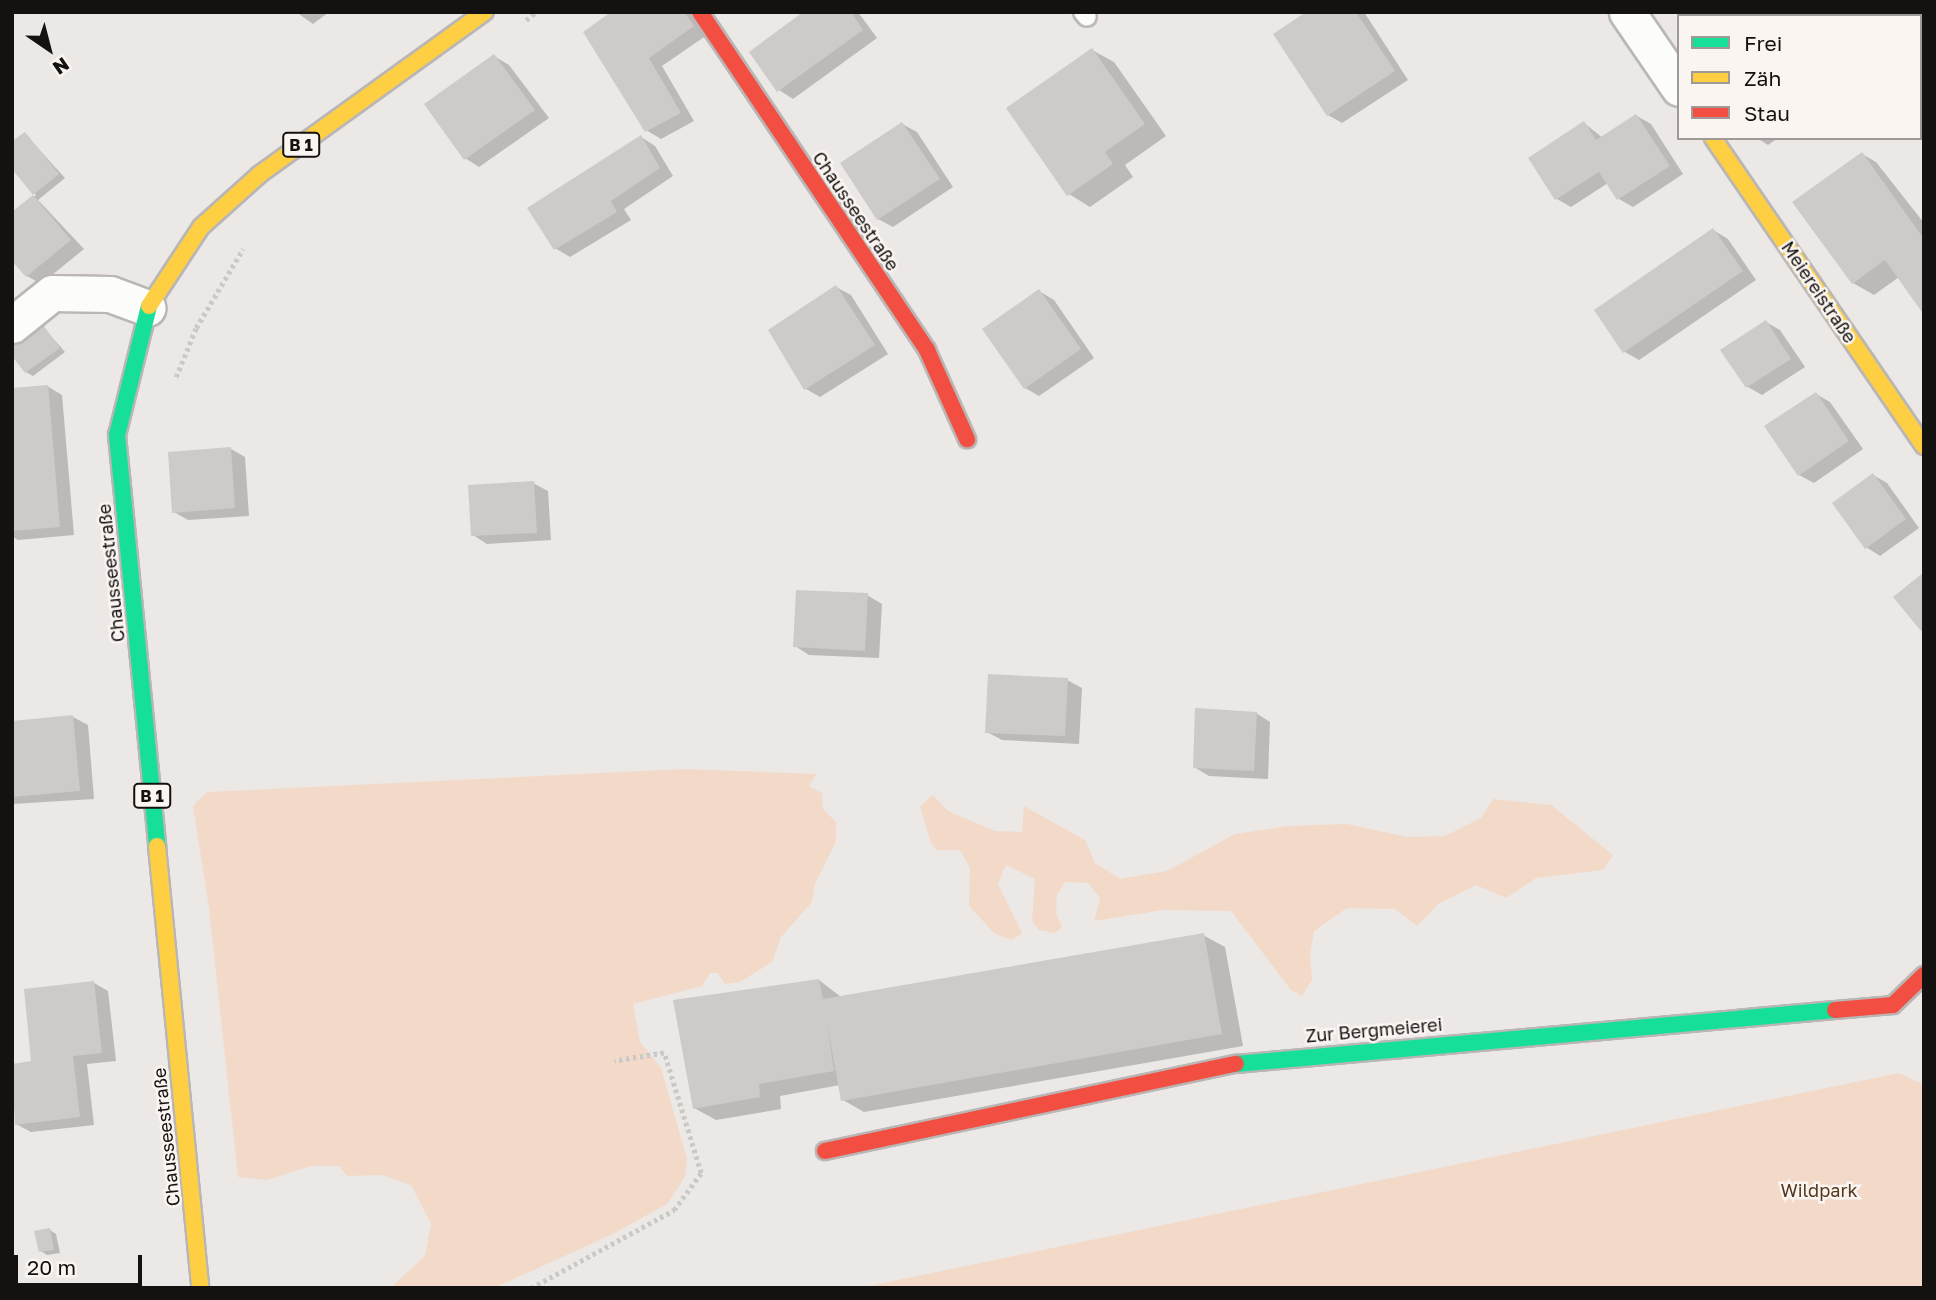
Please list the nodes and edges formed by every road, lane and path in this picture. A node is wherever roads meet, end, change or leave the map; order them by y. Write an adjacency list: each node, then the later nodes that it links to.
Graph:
1 (485, 12): 9 (street, Chausseestraße / B 1)
2 (536, 12): 5 (path)
3 (699, 12): 12 (street, Chausseestraße)
4 (1627, 12): 6 (street)
5 (514, 28)
6 (1677, 85)
7 (1714, 140): 13 (street, Meiereistraße)
8 (245, 245): 11 (path)
9 (149, 308): 10 (street); 17 (street, Chausseestraße / B 1)
10 (12, 325)
11 (173, 388)
12 (967, 439)
13 (1924, 446)
14 (1924, 975): 16 (street, Zur Bergmeierei)
15 (615, 1061): 18 (path)
16 (824, 1151)
17 (200, 1288)
18 (531, 1288)

